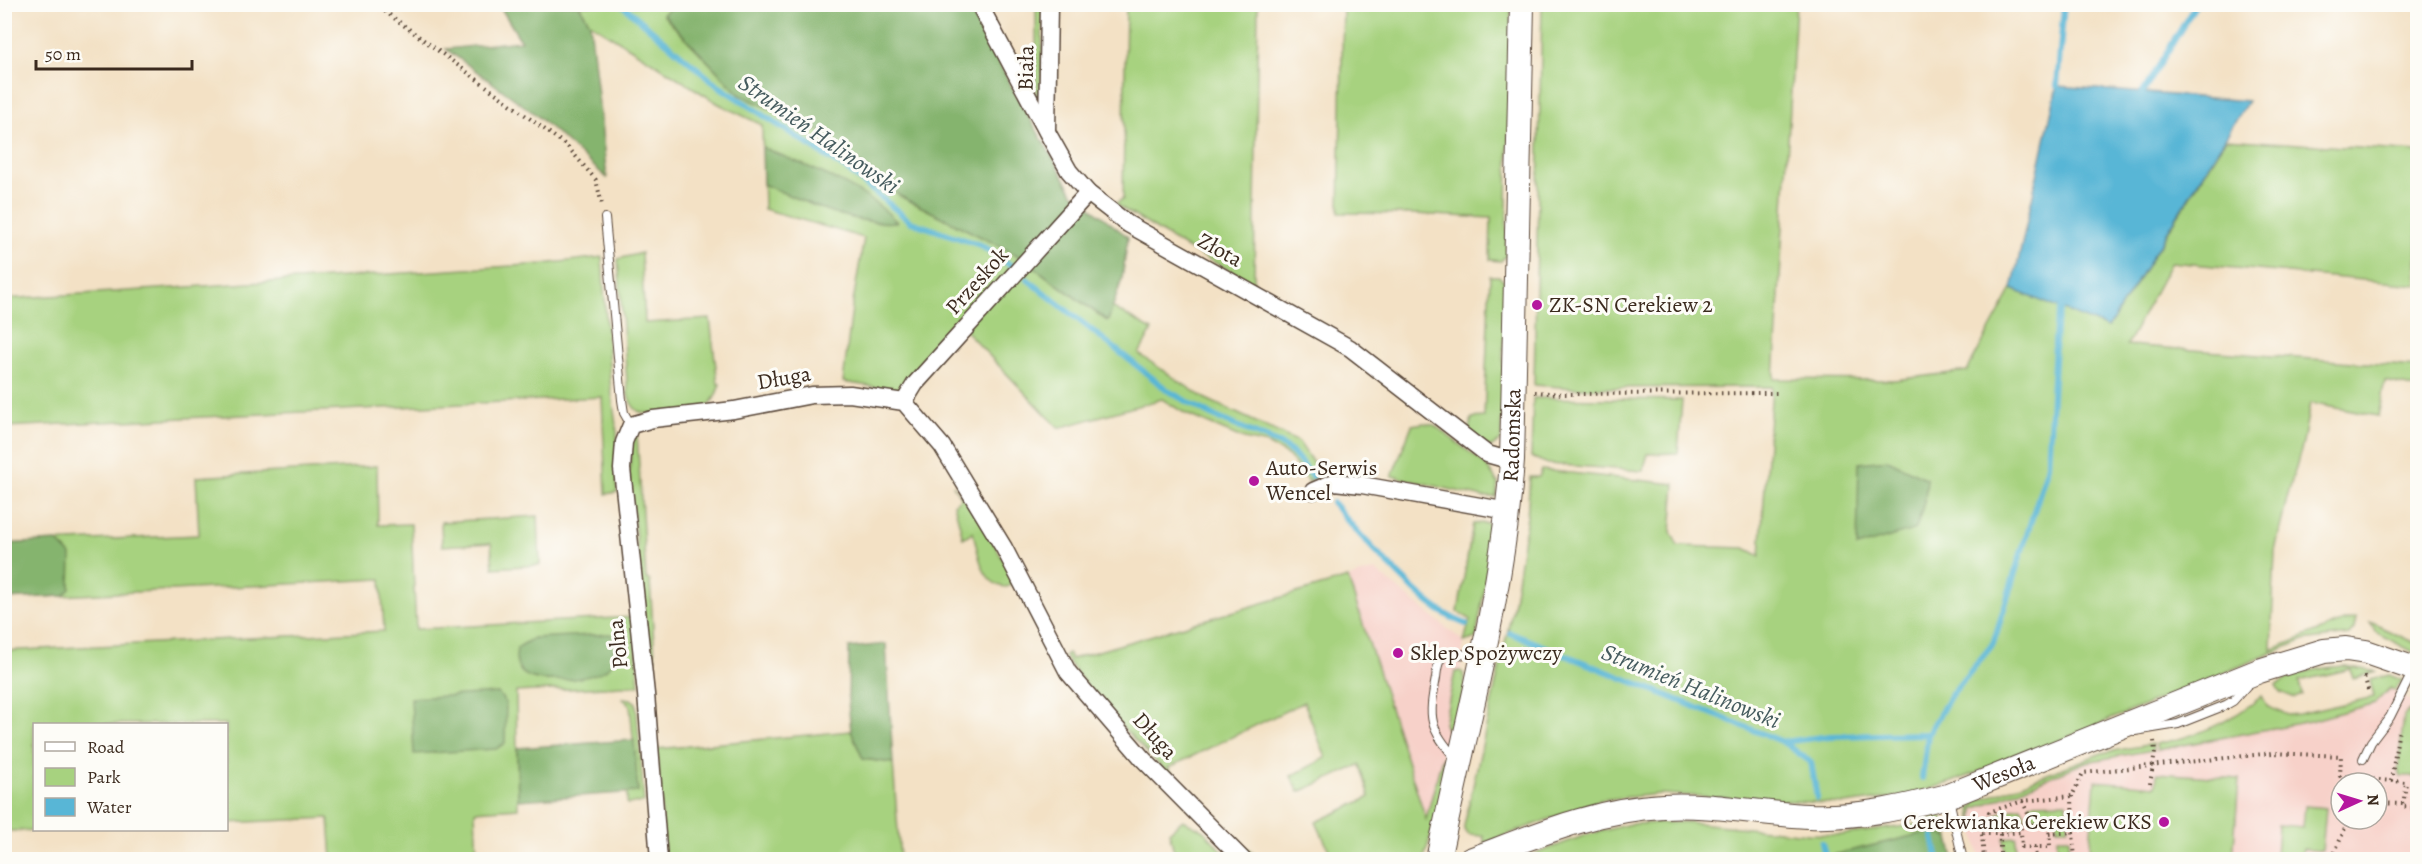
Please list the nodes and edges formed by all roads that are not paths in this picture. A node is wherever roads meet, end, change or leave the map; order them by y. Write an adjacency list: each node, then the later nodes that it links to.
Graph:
1 (980, 4): 4 (street, Złota)
2 (1049, 4): 4 (street, Biała)
3 (1522, 4): 9 (street, Radomska)
4 (1047, 132): 5 (street, Złota)
5 (1088, 194): 7 (street, Przeskok); 9 (street, Złota)
6 (604, 218): 8 (lane)
7 (904, 402): 8 (street, Długa); 18 (street, Długa)
8 (631, 425): 17 (street, Polna)
9 (1512, 461): 11 (street, Radomska)
10 (1313, 491): 11 (street)
11 (1508, 511): 12 (street, Radomska)
12 (1482, 656): 15 (street, Radomska); 15 (lane)
13 (2416, 670): 14 (lane); 16 (street, Wesoła)
14 (2363, 759)
15 (1458, 762): 19 (street, Radomska)
16 (1948, 796): 20 (street, Wesoła); 21 (lane)
17 (659, 860)
18 (1243, 860)
19 (1438, 860)
20 (1470, 860)
21 (1963, 860)

